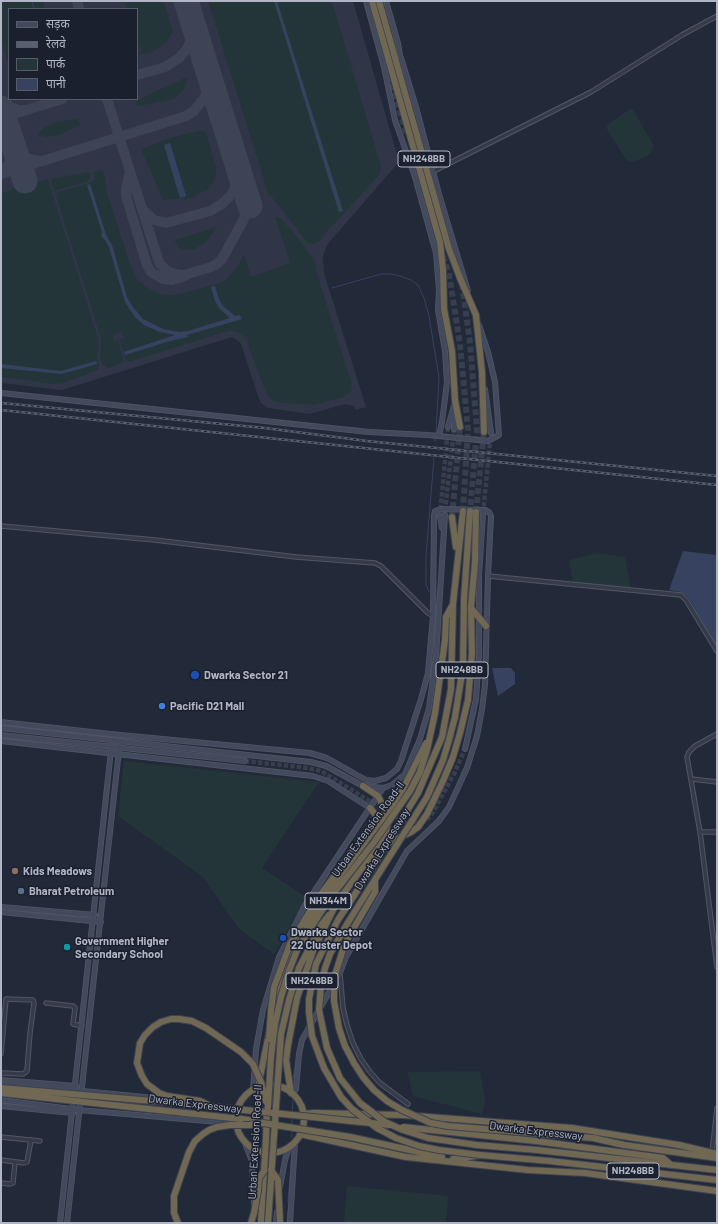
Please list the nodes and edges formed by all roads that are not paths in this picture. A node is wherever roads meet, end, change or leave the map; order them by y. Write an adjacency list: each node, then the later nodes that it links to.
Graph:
1 (366, 1): 16 (street)
2 (372, 1): 11 (highway, NH248BB)
3 (379, 1): 6 (highway, NH248BB)
4 (386, 1): 6 (street)
5 (717, 16): 7 (street)
6 (397, 56): 7 (highway, NH248BB)
7 (431, 173): 8 (highway, NH248BB)
8 (476, 315): 9 (highway); 16 (street)
9 (482, 372): 14 (highway); 15 (street)
10 (1, 393): 16 (street)
11 (456, 400): 12 (street); 13 (highway)
12 (448, 428)
13 (457, 428)
14 (484, 432)
15 (491, 433)
16 (439, 436)
17 (463, 510): 22 (highway, NH248BB)
18 (476, 512): 23 (highway, NH248BB); 24 (highway); 32 (street)
19 (442, 516): 29 (street)
20 (452, 517): 22 (highway)
21 (1, 526): 31 (street)
22 (458, 559): 27 (highway, NH248BB)
23 (467, 560): 24 (highway); 26 (highway, NH248BB)
24 (475, 562): 30 (highway)
25 (488, 576): 28 (street); 33 (street); 34 (street)
26 (464, 599): 30 (highway); 62 (highway, Dwarka Expressway / NH248BB, bridge)
27 (453, 604): 37 (highway, Urban Extension Road-II / NH344M, bridge); 108 (highway, Dwarka Expressway / NH248BB, bridge)
28 (433, 606): 29 (street); 31 (street)
29 (439, 608): 54 (street)
30 (471, 608): 32 (highway); 61 (highway)
31 (433, 616): 45 (street)
32 (478, 616): 33 (highway); 46 (street)
33 (486, 626): 72 (street)
34 (717, 651)
35 (1, 722): 45 (street)
36 (1, 728): 40 (street)
37 (431, 733): 57 (highway, bridge); 58 (highway, Urban Extension Road-II / NH344M, bridge)
38 (717, 734): 51 (street)
39 (1, 735): 43 (street)
40 (112, 740): 42 (street); 43 (street)
41 (1, 741): 47 (street)
42 (120, 741): 44 (street); 49 (street)
43 (112, 747): 44 (street); 47 (street)
44 (119, 748): 48 (street); 50 (street)
45 (258, 749): 49 (street)
46 (465, 749)
47 (111, 753): 48 (street); 66 (street)
48 (118, 754): 56 (street); 67 (street)
49 (252, 755): 53 (street)
50 (246, 761)
51 (692, 779): 52 (street); 59 (street)
52 (717, 782)
53 (363, 786): 54 (street); 55 (highway)
54 (383, 788): 55 (street)
55 (378, 796): 56 (street); 58 (highway)
56 (370, 808): 57 (highway); 82 (street)
57 (377, 824): 58 (highway); 76 (highway, bridge); 82 (highway, bridge)
58 (386, 828): 61 (highway); 76 (highway, Urban Extension Road-II / NH344M, bridge)
59 (700, 832): 60 (street); 70 (street)
60 (717, 832)
61 (376, 849): 63 (highway)
62 (375, 880): 109 (highway, bridge); 112 (highway, Dwarka Expressway / NH248BB, bridge)
63 (336, 904): 85 (highway); 114 (highway, Urban Extension Road-II / NH344M, bridge)
64 (1, 907): 66 (street)
65 (1, 912): 68 (street)
66 (94, 915): 67 (street); 68 (street)
67 (102, 916): 69 (street)
68 (93, 921): 69 (street); 74 (street)
69 (101, 922): 83 (street)
70 (715, 943): 71 (street)
71 (717, 967)
72 (340, 973): 85 (street); 87 (street)
73 (46, 1003): 74 (street)
74 (82, 1026): 81 (street)
75 (1, 1054): 77 (street)
76 (271, 1056): 91 (highway, Urban Extension Road-II / NH344M, bridge)
77 (1, 1073)
78 (1, 1080): 81 (street)
79 (1, 1083): 81 (street)
80 (1, 1088): 89 (highway, Dwarka Expressway, bridge)
81 (75, 1088): 83 (street); 94 (street)
82 (255, 1089): 85 (highway); 90 (highway)
83 (82, 1091): 90 (street); 93 (street)
84 (1, 1093): 97 (highway, Dwarka Expressway, bridge)
85 (292, 1094): 95 (highway)
86 (1, 1100): 94 (street)
87 (408, 1104)
88 (1, 1106): 94 (street)
89 (214, 1107): 91 (highway, bridge); 112 (highway, Dwarka Expressway, bridge)
90 (238, 1107): 96 (highway)
91 (268, 1107): 113 (highway, Urban Extension Road-II / NH344M, bridge)
92 (717, 1108): 107 (street)
93 (79, 1110): 94 (street); 96 (street); 99 (street)
94 (73, 1111): 98 (street)
95 (303, 1114): 100 (highway); 107 (highway)
96 (236, 1123): 104 (highway)
97 (263, 1123): 108 (highway, Dwarka Expressway, bridge); 121 (highway, bridge)
98 (70, 1128): 99 (street); 119 (street)
99 (77, 1129): 120 (street)
100 (300, 1134): 105 (highway); 118 (highway)
101 (1, 1136): 102 (street)
102 (31, 1140): 103 (street); 111 (street)
103 (40, 1141)
104 (244, 1141): 106 (highway); 123 (street)
105 (295, 1143): 106 (highway); 128 (street)
106 (289, 1147): 126 (street)
107 (714, 1153)
108 (480, 1155): 116 (highway, Dwarka Expressway / NH248BB, bridge)
109 (717, 1158)
110 (1, 1160): 111 (street)
111 (15, 1162): 117 (street)
112 (672, 1166): 115 (highway, Dwarka Expressway / NH248BB, bridge)
113 (264, 1170): 122 (highway, bridge); 124 (highway, Urban Extension Road-II / NH344M)
114 (271, 1170): 125 (highway, Urban Extension Road-II / NH344M, bridge); 127 (highway, bridge)
115 (717, 1170)
116 (717, 1180)
117 (1, 1183)
118 (717, 1191)
119 (60, 1223)
120 (67, 1223)
121 (178, 1223)
122 (251, 1223)
123 (254, 1223)
124 (261, 1223)
125 (268, 1223)
126 (276, 1223)
127 (280, 1223)
128 (290, 1223)

